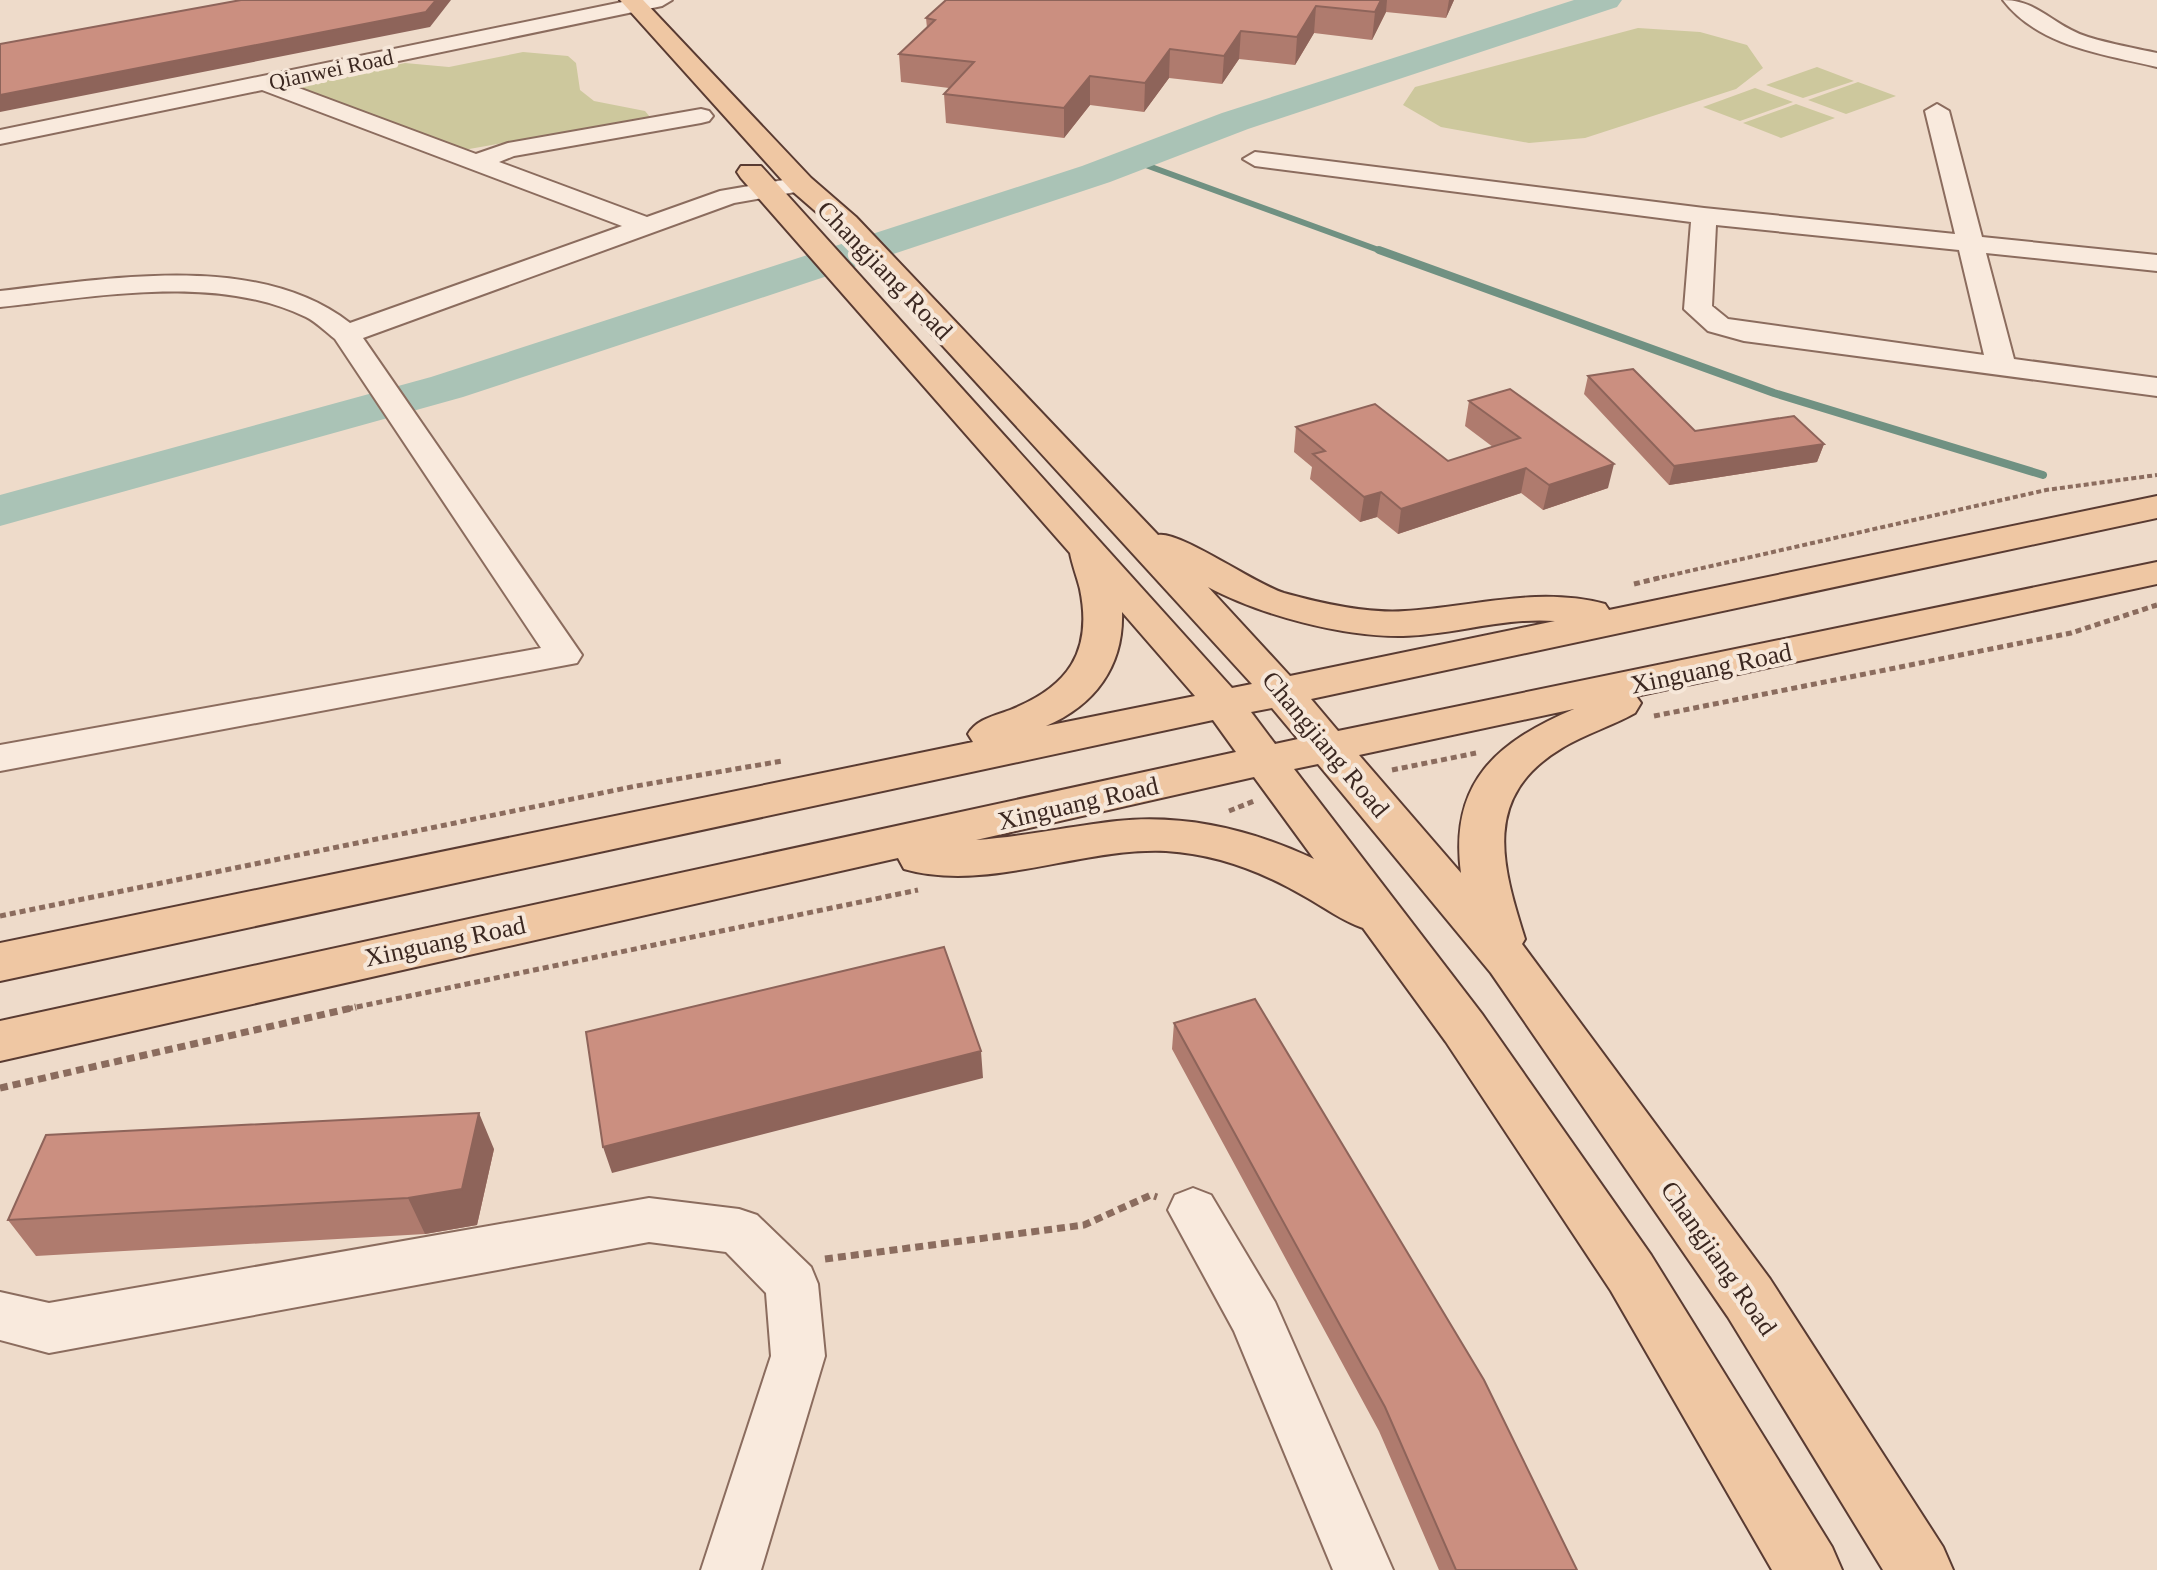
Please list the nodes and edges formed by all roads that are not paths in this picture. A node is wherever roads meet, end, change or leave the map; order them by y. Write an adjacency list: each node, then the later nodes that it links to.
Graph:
1 (570, 0): 4 (street)
2 (662, 0): 4 (street, Qianwei Road)
3 (2013, 0): 5 (street)
4 (624, 4): 6 (main road); 7 (street, Qianwei Road); 14 (main road, Changjiang Road)
5 (2157, 60)
6 (659, 67)
7 (265, 83): 11 (street, Qianwei Road); 13 (street)
8 (679, 90): 10 (main road, Changjiang Road)
9 (1937, 111): 18 (street)
10 (701, 116): 13 (street); 15 (main road, Changjiang Road)
11 (0, 137)
12 (1255, 159): 16 (street)
13 (477, 162): 17 (street)
14 (801, 184): 15 (street); 20 (main road, Changjiang Road)
15 (767, 190): 17 (street); 20 (main road, Changjiang Road)
16 (1704, 216): 18 (street); 23 (street)
17 (647, 226): 22 (street)
18 (1971, 244): 19 (street); 23 (street)
19 (2157, 263)
20 (874, 283): 26 (main road, Changjiang Road); 27 (main road, Changjiang Road)
21 (0, 299): 22 (street)
22 (346, 334): 34 (street)
23 (2001, 365): 24 (street)
24 (2157, 387)
25 (2157, 507): 29 (main road)
26 (1126, 525): 29 (main road); 31 (main road, Changjiang Road)
27 (1082, 541): 32 (main road, Changjiang Road); 36 (main road)
28 (2157, 573): 30 (main road, Xinguang Road)
29 (1645, 616): 31 (main road)
30 (1660, 679): 33 (main road, Xinguang Road); 39 (main road)
31 (1282, 691): 32 (main road); 33 (main road, Changjiang Road)
32 (1223, 704): 35 (main road, Changjiang Road); 36 (main road)
33 (1331, 747): 35 (main road, Xinguang Road); 39 (main road, Changjiang Road)
34 (0, 758)
35 (1267, 760): 37 (main road, Xinguang Road); 38 (main road, Changjiang Road)
36 (912, 769): 40 (main road)
37 (822, 859): 38 (main road); 41 (main road, Xinguang Road)
38 (1390, 927): 46 (main road, Changjiang Road)
39 (1508, 960): 47 (main road, Changjiang Road)
40 (0, 962)
41 (1, 1046)
42 (1193, 1210): 45 (street)
43 (0, 1316): 44 (street)
44 (731, 1570)
45 (1363, 1570)
46 (1809, 1570)
47 (1920, 1570)

